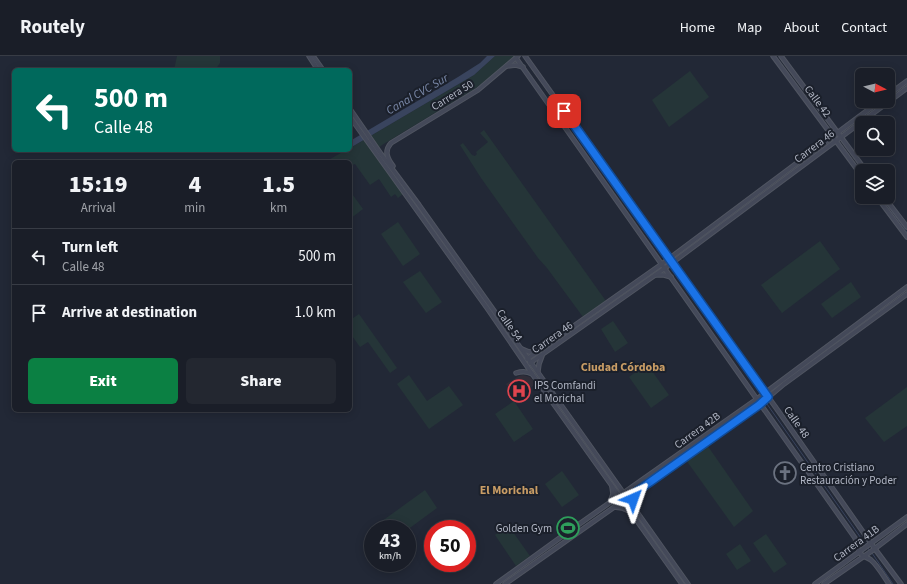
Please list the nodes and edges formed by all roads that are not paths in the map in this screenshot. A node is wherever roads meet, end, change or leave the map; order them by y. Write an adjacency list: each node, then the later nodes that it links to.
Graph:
1 (309, 56): 8 (street)
2 (314, 56): 9 (street)
3 (526, 56): 7 (street, Calle 48)
4 (773, 56): 18 (street, Calle 42)
5 (781, 56): 17 (street, Calle 42)
6 (517, 57): 10 (street, Carrera 50); 11 (street, Calle 48)
7 (532, 66): 11 (street); 31 (street, Calle 48)
8 (317, 68)
9 (322, 68)
10 (504, 68): 11 (street); 22 (street, Carrera 50)
11 (524, 69): 30 (street, Calle 48)
12 (907, 81): 14 (street)
13 (907, 88): 19 (street, Carrera 46)
14 (895, 90)
15 (871, 108): 17 (street, Carrera 46)
16 (352, 117): 21 (street, Calle 54)
17 (837, 133): 18 (street, Carrera 46); 19 (street, Calle 42)
18 (832, 136): 20 (street, Calle 42); 31 (street, Carrera 46)
19 (841, 137): 20 (street, Carrera 46); 23 (street, Calle 42)
20 (836, 141): 24 (street, Calle 42); 32 (street, Carrera 46)
21 (380, 155): 27 (street, Calle 54); 47 (street, Calle 54)
22 (388, 158): 27 (street, Calle 54)
23 (861, 164)
24 (855, 167)
25 (882, 204): 29 (street)
26 (889, 204): 28 (street)
27 (419, 205): 42 (street, Calle 54)
28 (907, 227)
29 (907, 237)
30 (656, 256): 33 (street, Calle 48); 35 (street)
31 (668, 258): 32 (street, Calle 48); 33 (street, Carrera 46)
32 (672, 263): 34 (street, Carrera 46); 52 (street, Calle 48)
33 (662, 264): 34 (street, Calle 48); 35 (street, Carrera 46)
34 (665, 268): 36 (street, Carrera 46); 37 (street, Calle 48)
35 (652, 270): 40 (street, Carrera 46)
36 (655, 275): 37 (street); 41 (street, Carrera 46)
37 (671, 277): 51 (street, Calle 48)
38 (907, 287): 52 (street, Carrera 42B)
39 (907, 294): 53 (street, Carrera 42B)
40 (559, 336): 41 (street); 43 (street, Carrera 46)
41 (562, 341): 44 (street, Carrera 46)
42 (521, 349): 43 (street); 45 (street, Calle 54)
43 (540, 350): 45 (street, Carrera 46)
44 (543, 355): 46 (street, Carrera 46); 48 (street)
45 (528, 358): 46 (street, Calle 54); 47 (street, Carrera 46)
46 (531, 363): 47 (street, Carrera 46); 48 (street, Calle 54)
47 (526, 365): 50 (street, Calle 54)
48 (538, 372): 61 (street, Calle 54)
49 (516, 373): 50 (street)
50 (533, 375): 60 (street, Calle 54)
51 (751, 390): 54 (street, Calle 48); 55 (street)
52 (765, 393): 53 (street, Calle 48); 54 (street, Carrera 42B)
53 (768, 397): 56 (street, Carrera 42B); 75 (street, Calle 48)
54 (757, 399): 55 (street, Carrera 42B); 56 (street, Calle 48)
55 (750, 404): 59 (street, Carrera 42B)
56 (761, 404): 57 (street, Carrera 42B); 58 (street, Calle 48)
57 (753, 409): 58 (street); 63 (street, Carrera 42B)
58 (766, 412): 77 (street, Calle 48)
59 (641, 480): 62 (street, Carrera 42B); 63 (street)
60 (610, 482): 66 (street, Calle 54); 69 (street)
61 (616, 483): 62 (street); 65 (street, Calle 54)
62 (633, 486): 65 (street, Carrera 42B)
63 (644, 486): 64 (street, Carrera 42B)
64 (636, 492): 67 (street, Carrera 42B); 71 (street)
65 (623, 493): 66 (street, Carrera 42B); 67 (street, Calle 54)
66 (619, 496): 68 (street, Calle 54); 69 (street, Carrera 42B)
67 (627, 498): 68 (street, Carrera 42B); 71 (street, Calle 54)
68 (623, 501): 70 (street, Carrera 42B); 72 (street, Calle 54)
69 (609, 503): 79 (street, Carrera 42B)
70 (613, 508): 72 (street); 80 (street, Carrera 42B)
71 (635, 509): 82 (street, Calle 54)
72 (630, 512): 81 (street, Calle 54)
73 (907, 517): 75 (street, Carrera 41B)
74 (907, 524): 76 (street, Carrera 41B)
75 (870, 544): 76 (street, Calle 48); 77 (street, Carrera 41B)
76 (874, 549): 78 (street, Carrera 41B); 86 (street, Calle 48)
77 (861, 551): 78 (street, Calle 48); 83 (street, Carrera 41B)
78 (865, 555): 84 (street, Carrera 41B); 85 (street, Calle 48)
79 (496, 584)
80 (505, 584)
81 (682, 584)
82 (688, 584)
83 (815, 584)
84 (824, 584)
85 (889, 584)
86 (901, 584)

